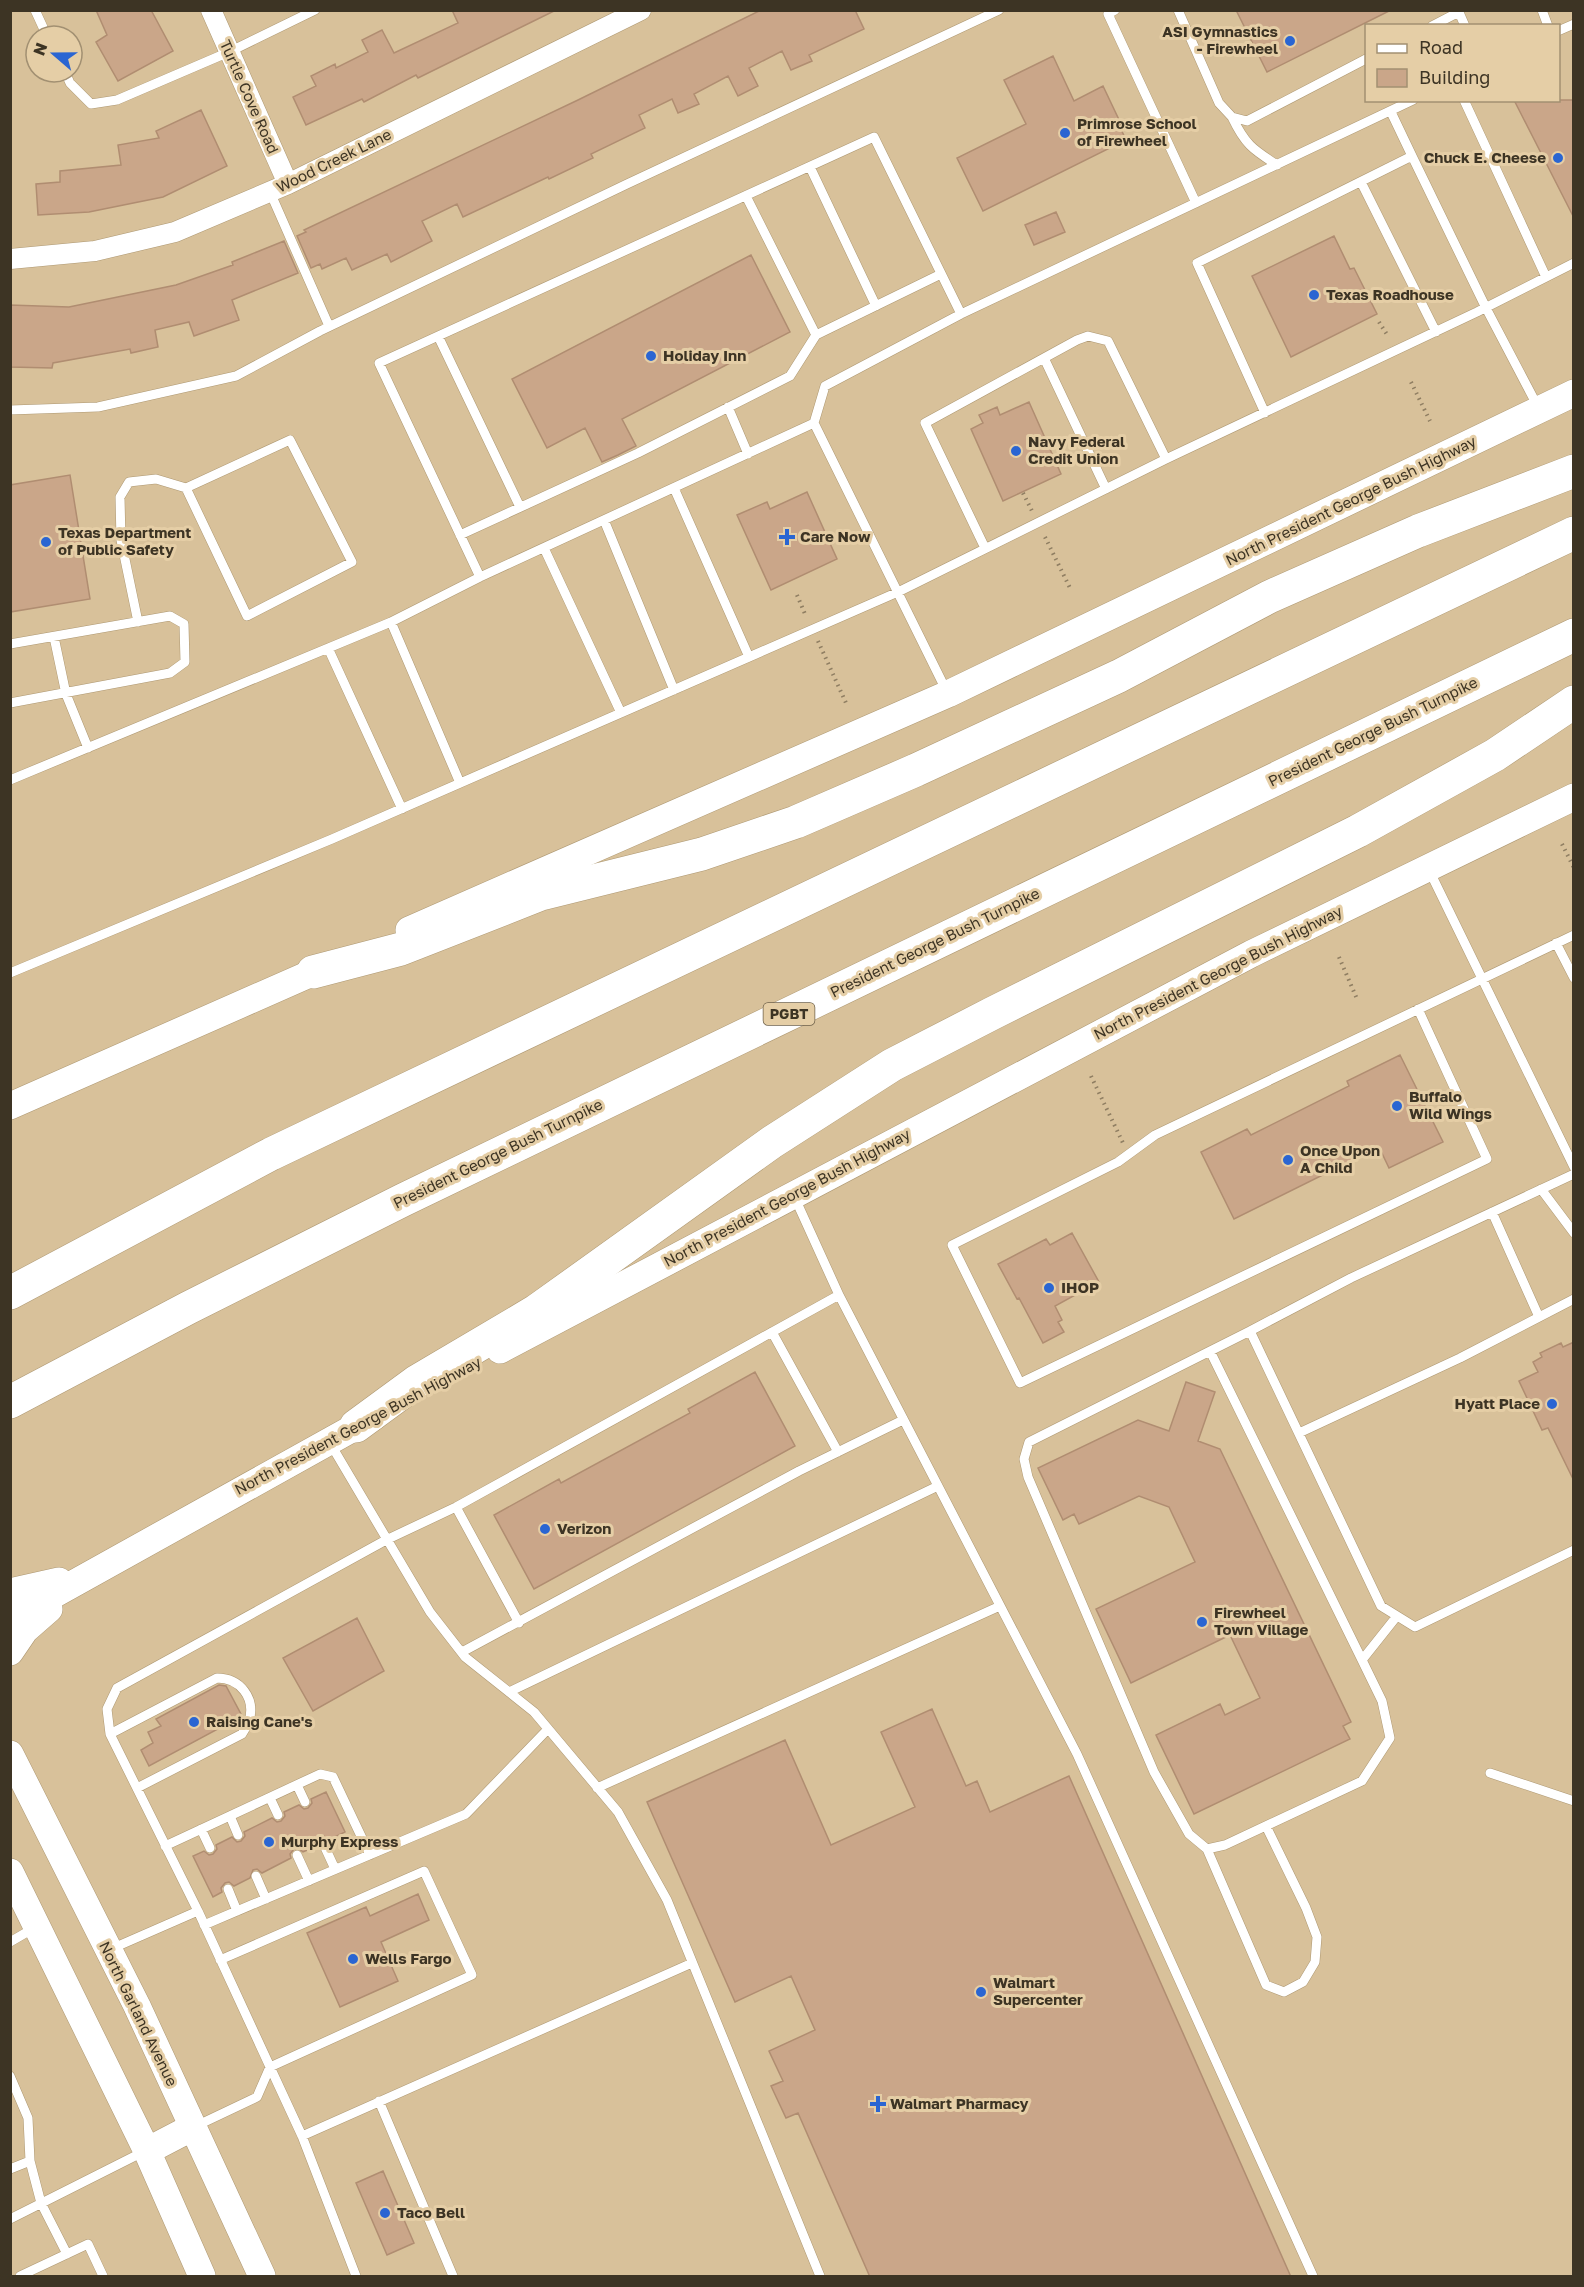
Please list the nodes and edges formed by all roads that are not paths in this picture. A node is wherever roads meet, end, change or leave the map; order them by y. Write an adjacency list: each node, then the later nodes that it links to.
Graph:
1 (35, 10): 9 (lane)
2 (211, 10): 13 (street, Turtle Cove Road)
3 (315, 10): 13 (lane)
4 (641, 10): 24 (street, Wood Creek Lane)
5 (999, 10): 34 (lane)
6 (1115, 10): 26 (lane)
7 (1178, 10): 19 (lane)
8 (1459, 11): 10 (lane)
9 (41, 24)
10 (1436, 24)
11 (1574, 24): 12 (lane)
12 (1560, 30)
13 (229, 52): 15 (lane); 24 (street, Turtle Cove Road)
14 (1365, 60): 19 (lane)
15 (71, 84)
16 (1409, 102): 18 (lane)
17 (1465, 102): 30 (lane)
18 (1391, 112): 20 (lane); 21 (lane)
19 (1232, 117): 21 (lane)
20 (1412, 156): 23 (lane); 32 (lane)
21 (1277, 165): 26 (lane)
22 (810, 167): 25 (lane); 29 (lane); 31 (lane)
23 (1361, 182): 35 (lane); 43 (lane)
24 (279, 188): 27 (street, Wood Creek Lane); 34 (lane)
25 (746, 196): 36 (lane); 37 (lane)
26 (1196, 203): 33 (lane)
27 (10, 259)
28 (1574, 263): 30 (lane)
29 (941, 274): 31 (lane); 33 (lane)
30 (1546, 277): 32 (lane)
31 (876, 306): 36 (lane)
32 (1486, 308): 35 (lane); 42 (lane)
33 (961, 314): 44 (lane)
34 (330, 326): 41 (lane)
35 (1436, 332): 43 (lane)
36 (816, 335): 40 (lane)
37 (438, 336): 51 (lane); 54 (lane)
38 (1044, 358): 46 (lane); 50 (lane); 56 (lane)
39 (1574, 393): 42 (main road, North President George Bush Highway)
40 (728, 407): 45 (lane); 51 (lane)
41 (10, 410)
42 (1539, 410): 68 (main road, North President George Bush Highway)
43 (1265, 412): 46 (lane)
44 (814, 423): 45 (lane); 58 (lane)
45 (748, 454): 49 (lane)
46 (1166, 459): 50 (lane)
47 (1574, 471): 80 (highway)
48 (186, 488): 48 (lane); 59 (lane)
49 (674, 488): 52 (lane); 65 (lane)
50 (1106, 489): 56 (lane)
51 (520, 507): 54 (lane)
52 (604, 520): 55 (lane); 66 (lane)
53 (1574, 533): 92 (highway)
54 (460, 535): 57 (lane)
55 (544, 548): 57 (lane); 71 (lane)
56 (984, 548): 58 (lane)
57 (480, 577): 60 (lane)
58 (898, 592): 65 (lane); 68 (lane)
59 (138, 622): 62 (lane); 67 (lane)
60 (391, 622): 64 (lane); 74 (lane)
61 (1574, 635): 99 (highway, President George Bush Turnpike / PGBT)
62 (54, 637): 63 (lane); 67 (lane)
63 (10, 644)
64 (328, 648): 72 (lane); 76 (lane)
65 (749, 657): 66 (lane)
66 (674, 690): 71 (lane)
67 (66, 694): 70 (lane); 72 (lane)
68 (948, 694): 80 (main road, North President George Bush Highway)
69 (1574, 702): 101 (highway)
70 (10, 704)
71 (621, 713): 74 (lane)
72 (88, 748): 73 (lane)
73 (10, 780)
74 (460, 783): 76 (lane)
75 (1574, 797): 77 (main road, North President George Bush Highway)
76 (402, 809): 81 (lane)
77 (1428, 868): 83 (lane); 89 (main road, North President George Bush Highway)
78 (1574, 934): 79 (lane)
79 (1556, 943): 82 (lane); 83 (lane)
80 (313, 972): 85 (main road, North President George Bush Highway)
81 (10, 973)
82 (1574, 978)
83 (1482, 979): 84 (lane); 86 (lane)
84 (1418, 1009): 84 (lane)
85 (10, 1106)
86 (1574, 1167)
87 (1574, 1174): 88 (lane)
88 (1542, 1189): 90 (lane); 91 (lane)
89 (793, 1194): 93 (lane); 101 (main road, North President George Bush Highway)
90 (1492, 1212): 95 (lane); 96 (lane)
91 (1574, 1233)
92 (10, 1293)
93 (838, 1296): 97 (lane); 100 (lane)
94 (1574, 1299): 95 (lane)
95 (1539, 1317): 102 (lane)
96 (1250, 1331): 98 (lane); 102 (lane)
97 (772, 1332): 103 (lane); 105 (lane)
98 (1210, 1351): 116 (lane); 136 (lane)
99 (10, 1402)
100 (903, 1420): 103 (lane); 104 (lane)
101 (342, 1433): 106 (lane); 108 (main road, North President George Bush Highway)
102 (1299, 1433): 111 (lane)
103 (838, 1452): 113 (lane)
104 (938, 1486): 110 (lane); 117 (lane)
105 (456, 1507): 106 (lane); 113 (lane)
106 (387, 1540): 115 (lane); 119 (lane)
107 (1574, 1550): 111 (lane)
108 (93, 1571): 109 (main road); 112 (main road, North President George Bush Highway); 114 (main road)
109 (10, 1592)
110 (1000, 1606): 124 (lane); 171 (lane)
111 (1397, 1616): 116 (lane)
112 (10, 1619)
113 (519, 1623): 115 (lane)
114 (10, 1652)
115 (462, 1652): 117 (lane)
116 (1362, 1660): 130 (lane)
117 (509, 1692): 118 (lane)
118 (548, 1729): 124 (lane); 138 (lane)
119 (110, 1734): 123 (lane); 123 (lane)
120 (10, 1754): 150 (main road, North Garland Avenue)
121 (1490, 1773): 126 (lane)
122 (297, 1785): 125 (lane); 127 (lane); 138 (lane)
123 (137, 1788): 134 (lane)
124 (597, 1788): 152 (lane)
125 (270, 1798): 128 (lane); 129 (lane)
126 (1574, 1801)
127 (305, 1802)
128 (278, 1815)
129 (230, 1816): 131 (lane); 132 (lane)
130 (1266, 1826): 136 (lane); 136 (lane)
131 (201, 1829): 134 (lane); 135 (lane)
132 (238, 1835)
133 (323, 1843): 139 (lane)
134 (165, 1846): 145 (lane)
135 (210, 1848)
136 (1207, 1849)
137 (297, 1855): 142 (lane)
138 (370, 1855): 139 (lane)
139 (335, 1869): 142 (lane)
140 (10, 1872): 148 (main road)
141 (256, 1876): 144 (lane)
142 (309, 1881): 144 (lane)
143 (228, 1889): 146 (lane)
144 (266, 1899): 146 (lane)
145 (198, 1911): 147 (lane); 150 (lane)
146 (237, 1911): 147 (lane)
147 (204, 1925): 151 (lane)
148 (38, 1926): 149 (lane); 158 (main road)
149 (10, 1942)
150 (107, 1950): 156 (main road, North Garland Avenue)
151 (220, 1960): 153 (lane); 153 (lane)
152 (692, 1963): 155 (lane); 170 (lane)
153 (270, 2067): 156 (lane); 157 (lane)
154 (10, 2076): 159 (lane)
155 (379, 2101): 157 (lane); 169 (lane)
156 (192, 2128): 158 (main road); 167 (main road, North Garland Avenue)
157 (302, 2136): 168 (lane)
158 (147, 2151): 161 (lane); 166 (main road)
159 (30, 2161): 160 (lane); 161 (lane)
160 (10, 2169)
161 (41, 2203): 162 (lane); 163 (lane)
162 (10, 2218)
163 (67, 2254): 164 (lane); 165 (lane)
164 (20, 2277)
165 (103, 2277)
166 (202, 2277)
167 (262, 2277)
168 (356, 2277)
169 (453, 2277)
170 (820, 2277)
171 (1313, 2277)

